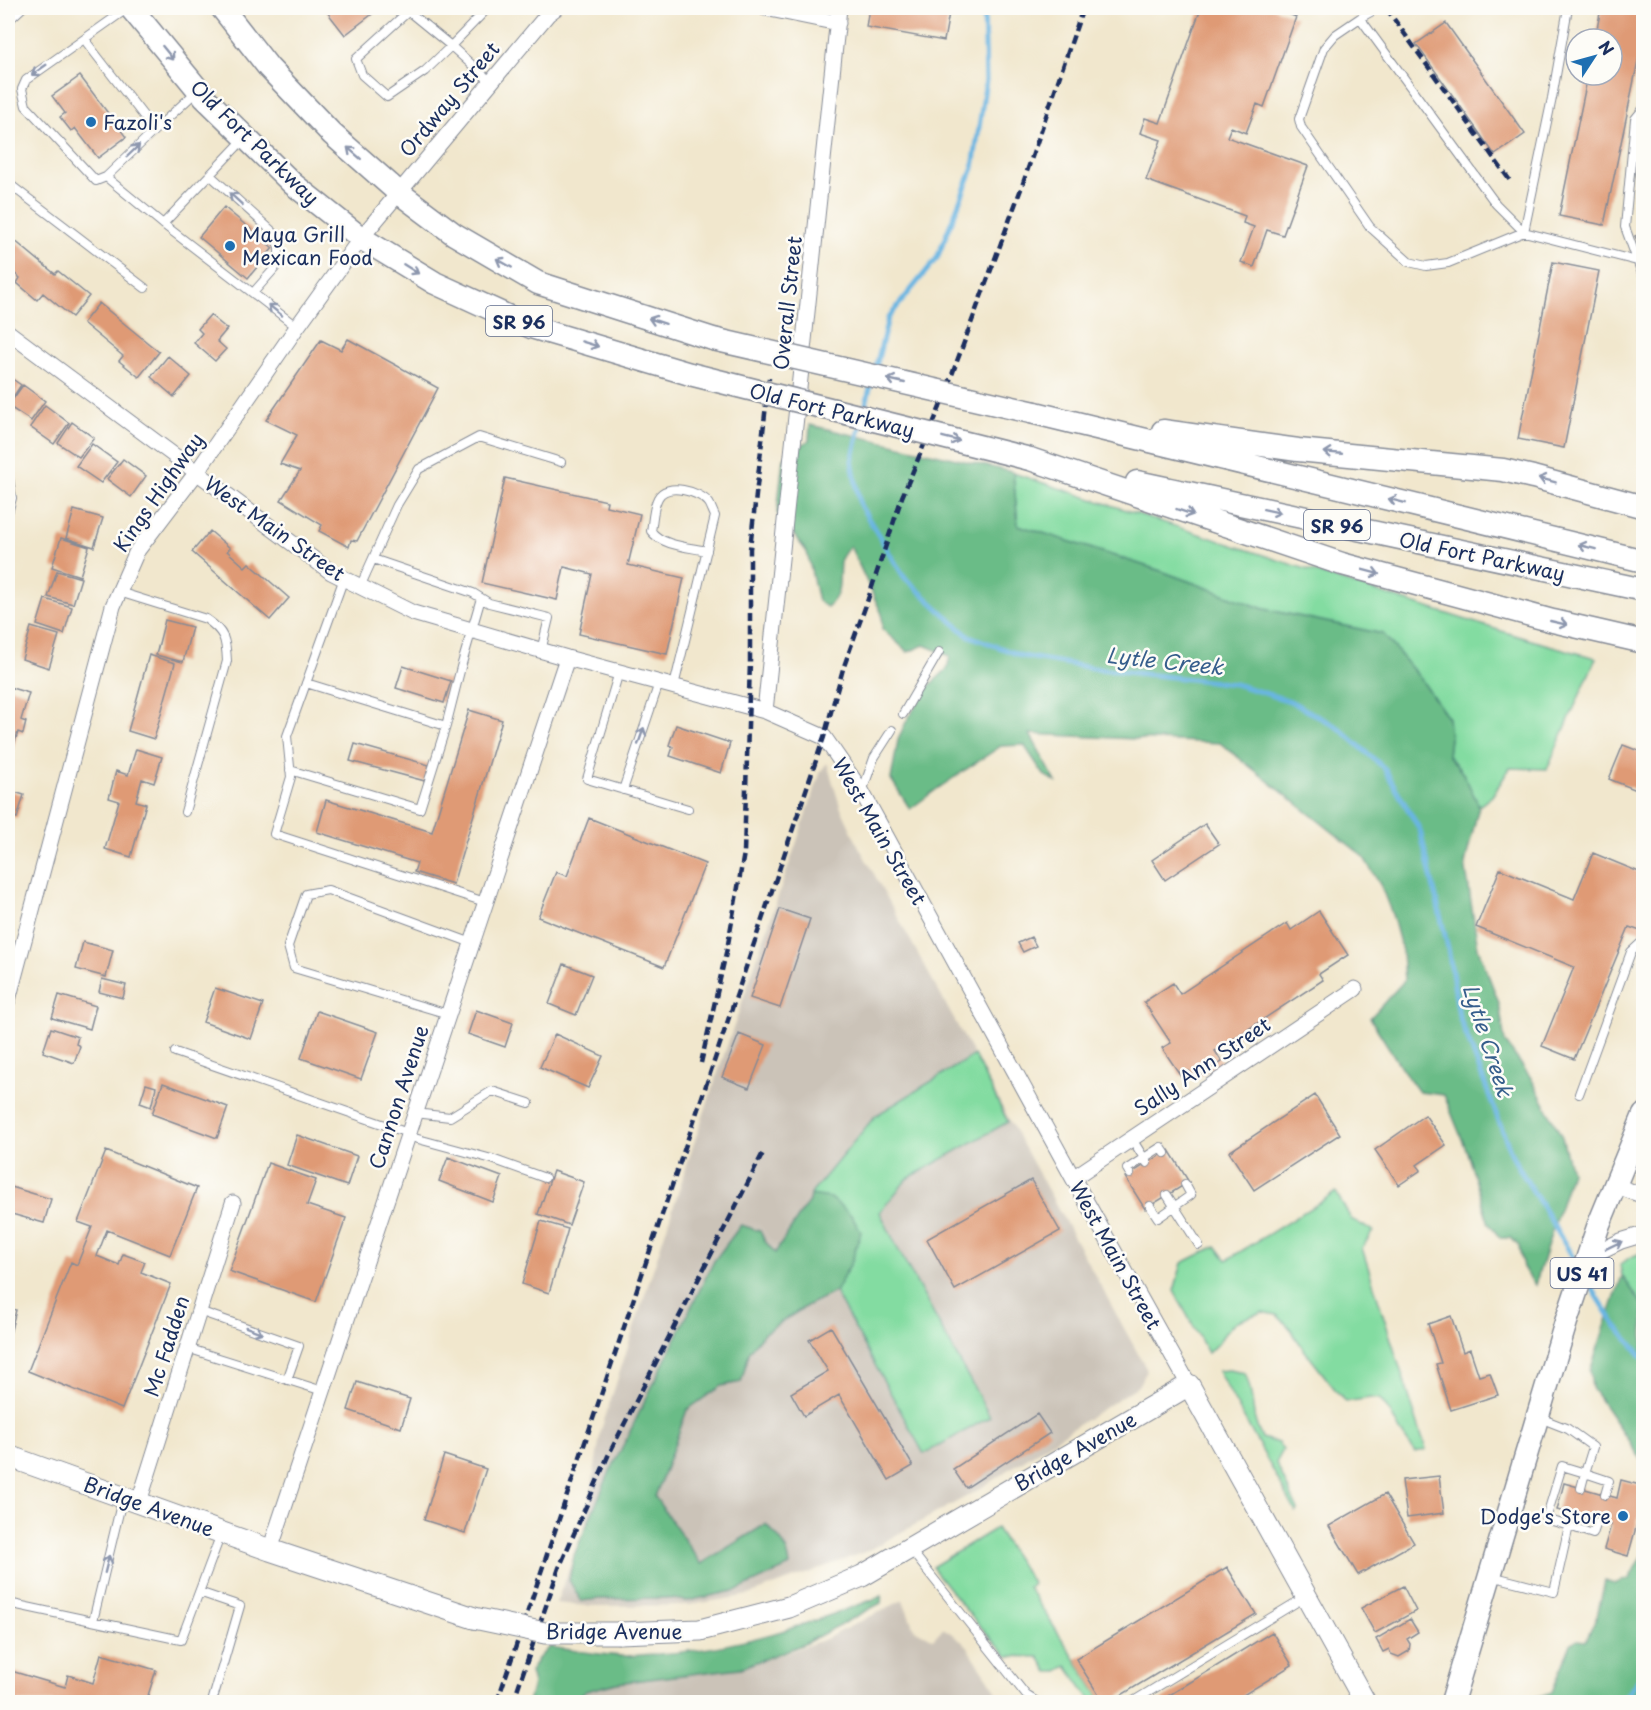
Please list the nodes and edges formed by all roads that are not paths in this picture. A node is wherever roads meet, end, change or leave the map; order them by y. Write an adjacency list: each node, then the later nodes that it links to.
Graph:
1 (22, 8): 12 (lane)
2 (130, 8): 13 (lane); 16 (main road, Old Fort Parkway / SR 96, one-way to 16)
3 (222, 8): 23 (main road, Old Fort Parkway / SR 96, one-way to 3)
4 (488, 8): 14 (lane)
5 (765, 8): 10 (street)
6 (1378, 8): 11 (lane)
7 (1568, 8): 25 (lane)
8 (410, 9): 14 (lane); 14 (lane)
9 (548, 10): 15 (street, Ordway Street)
10 (839, 15): 56 (street, Overall Street)
11 (1360, 18): 25 (lane); 25 (lane)
12 (8, 21)
13 (87, 36): 18 (lane); 21 (lane, one-way to 21)
14 (451, 46): 15 (lane)
15 (491, 82): 23 (street, Ordway Street)
16 (198, 90): 18 (lane); 19 (main road, Old Fort Parkway / SR 96)
17 (1644, 108): 27 (lane)
18 (159, 126): 21 (lane, one-way to 18)
19 (245, 138): 20 (lane); 26 (main road, Old Fort Parkway / SR 96)
20 (210, 175): 24 (lane); 30 (lane, one-way to 20)
21 (106, 177): 24 (lane)
22 (8, 183): 29 (lane)
23 (398, 192): 26 (street, Kings Highway); 33 (main road, Old Fort Parkway / SR 96, one-way to 23, bridge)
24 (164, 224): 30 (lane)
25 (1524, 232): 27 (lane)
26 (361, 238): 31 (street, Kings Highway); 34 (main road, Old Fort Parkway / SR 96, one-way to 34, bridge)
27 (1637, 261): 28 (lane)
28 (1644, 279)
29 (145, 288)
30 (253, 293): 31 (lane, one-way to 30)
31 (297, 327): 37 (street, Kings Highway)
32 (8, 332): 37 (street, West Main Street)
33 (1035, 413): 38 (main road, one-way to 33); 42 (main road, Old Fort Parkway / SR 96, one-way to 33)
34 (1030, 459): 45 (main road, Old Fort Parkway / SR 96, one-way to 45); 49 (main road, one-way to 49)
35 (561, 462): 41 (lane)
36 (8, 472): 39 (lane)
37 (197, 472): 43 (street, West Main Street); 46 (street, Kings Highway)
38 (1644, 507)
39 (8, 513)
40 (707, 551): 40 (lane); 55 (lane)
41 (373, 559): 44 (lane); 47 (lane)
42 (1644, 561)
43 (344, 578): 44 (street, West Main Street); 54 (lane)
44 (360, 587): 48 (street, West Main Street)
45 (1644, 591)
46 (119, 592): 64 (lane); 69 (street, Kings Highway)
47 (480, 598): 48 (lane); 50 (lane)
48 (471, 630): 50 (street, West Main Street); 58 (lane)
49 (1644, 642)
50 (541, 651): 52 (street, West Main Street)
51 (939, 652): 57 (lane)
52 (567, 658): 53 (street, West Main Street); 65 (street, Cannon Avenue)
53 (619, 672): 55 (street, West Main Street); 61 (lane)
54 (306, 683): 58 (lane); 60 (lane)
55 (666, 685): 56 (street, West Main Street); 61 (lane, one-way to 55)
56 (765, 711): 62 (street, West Main Street)
57 (903, 714)
58 (446, 726): 60 (lane)
59 (892, 730): 62 (lane)
60 (290, 770): 65 (lane)
61 (623, 789): 63 (lane)
62 (862, 792): 82 (street, West Main Street)
63 (688, 809)
64 (184, 812)
65 (486, 902): 67 (street, Cannon Avenue)
66 (1644, 940): 72 (lane)
67 (472, 943): 70 (street, Cannon Avenue); 70 (lane)
68 (1355, 989): 77 (street, Sally Ann Street)
69 (8, 1000)
70 (448, 1014): 74 (street, Cannon Avenue)
71 (175, 1052): 76 (lane)
72 (1580, 1094)
73 (529, 1103): 74 (lane)
74 (415, 1113): 76 (street, Cannon Avenue)
75 (1644, 1115): 84 (main road, US 41)
76 (408, 1135): 81 (lane); 97 (street, Cannon Avenue)
77 (1132, 1139): 79 (lane); 82 (street, Sally Ann Street)
78 (1165, 1153): 79 (lane)
79 (1145, 1161): 80 (lane)
80 (1130, 1174)
81 (545, 1178)
82 (1073, 1178): 96 (street, West Main Street)
83 (1185, 1184): 89 (lane)
84 (1614, 1185): 86 (street); 92 (main road, US 41)
85 (1167, 1195): 89 (lane)
86 (1644, 1196)
87 (233, 1203): 93 (street, Mc Fadden)
88 (1150, 1206): 89 (lane)
89 (1174, 1206): 91 (lane)
90 (1644, 1234): 92 (street, one-way to 90)
91 (1199, 1245)
92 (1587, 1258): 98 (main road, US 41)
93 (199, 1311): 94 (street, Mc Fadden); 95 (lane, one-way to 95)
94 (187, 1348): 95 (lane); 103 (street, Mc Fadden)
95 (288, 1380): 97 (lane)
96 (1189, 1385): 108 (street, Bridge Avenue); 112 (street, West Main Street)
97 (322, 1390): 109 (street, Cannon Avenue)
98 (1537, 1417): 100 (lane); 110 (main road, US 41)
99 (8, 1456): 103 (street, Bridge Avenue)
100 (1585, 1473): 101 (lane); 102 (lane); 106 (lane)
101 (1581, 1488)
102 (1605, 1495)
103 (131, 1499): 107 (street, Bridge Avenue); 114 (lane, one-way to 103)
104 (1573, 1515): 106 (lane)
105 (1597, 1522): 106 (lane)
106 (1569, 1526): 110 (lane)
107 (222, 1532): 109 (street, Bridge Avenue); 111 (lane)
108 (909, 1549): 109 (street, Bridge Avenue, bridge); 116 (lane)
109 (270, 1550)
110 (1490, 1575): 119 (main road, US 41)
111 (199, 1592): 114 (lane); 115 (lane)
112 (1306, 1596): 117 (lane); 118 (street, West Main Street)
113 (8, 1603): 114 (lane)
114 (93, 1621)
115 (213, 1702)
116 (1037, 1702)
117 (1132, 1702)
118 (1365, 1702)
119 (1452, 1702)

